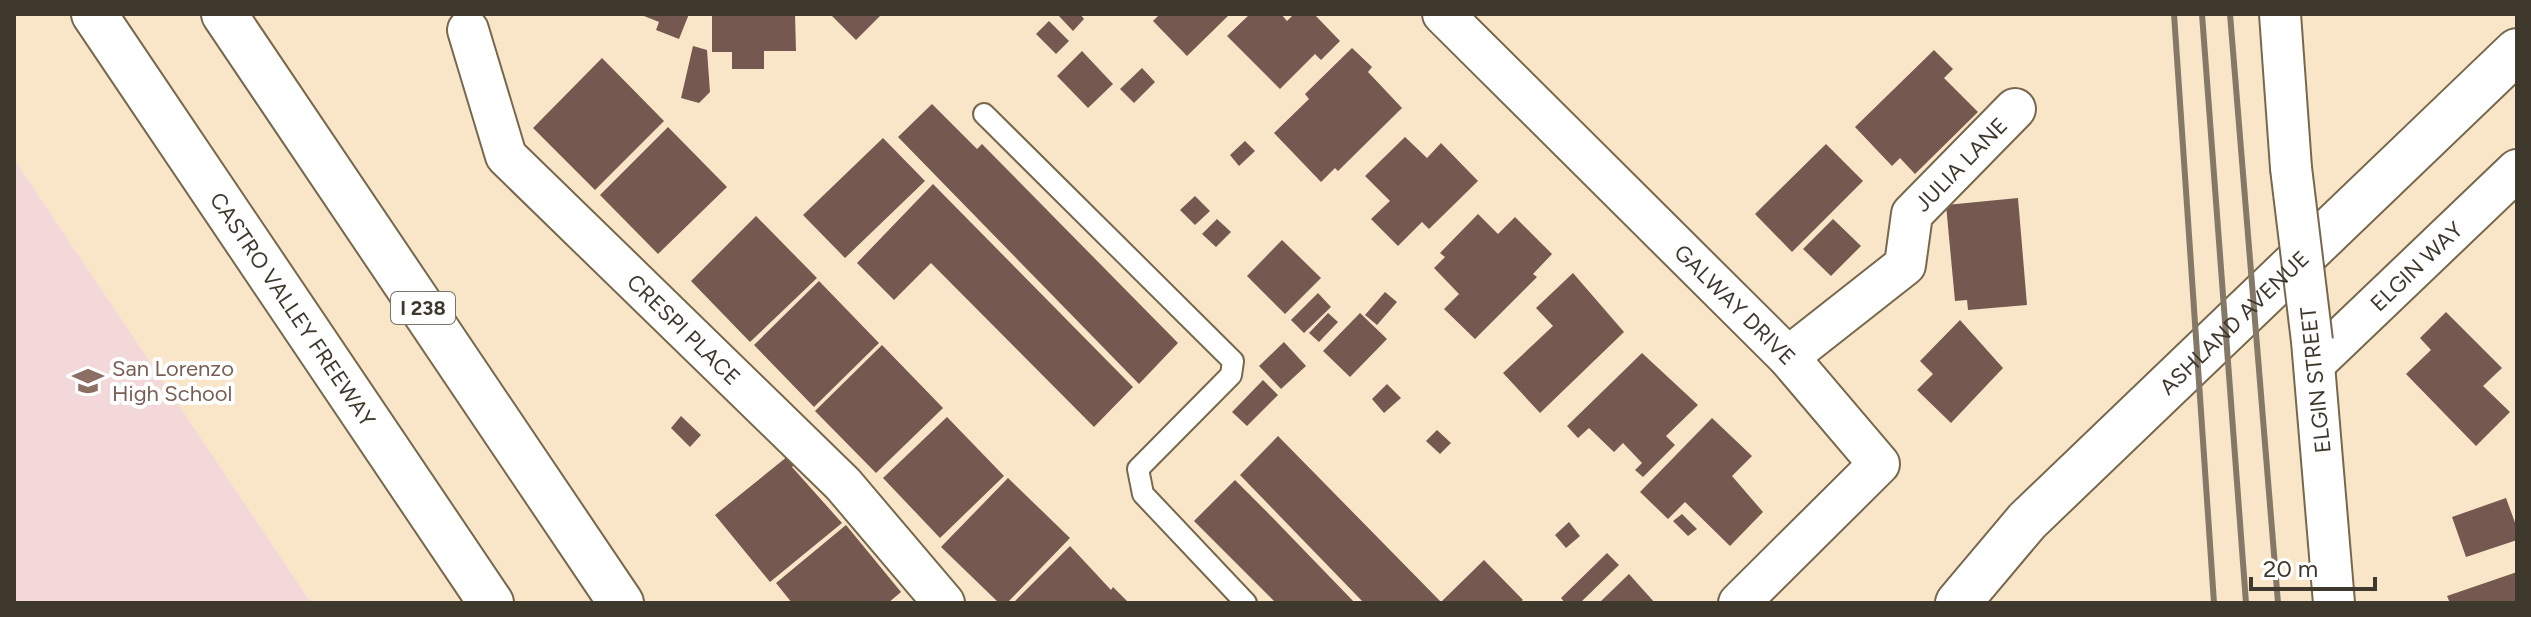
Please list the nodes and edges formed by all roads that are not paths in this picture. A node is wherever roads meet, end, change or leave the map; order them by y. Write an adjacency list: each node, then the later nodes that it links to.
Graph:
1 (94, 14): 12 (main road, CASTRO VALLEY FREEWAY)
2 (224, 14): 13 (main road, I 238)
3 (1443, 14): 11 (street, GALWAY DRIVE)
4 (2280, 14): 10 (street, ELGIN STREET, bridge)
5 (460, 22): 14 (street, CRESPI PLACE)
6 (2517, 51): 17 (main road, ASHLAND AVENUE)
7 (2015, 109): 11 (street, JULIA LANE)
8 (984, 114): 15 (lane)
9 (2517, 170): 10 (street, ELGIN WAY)
10 (2314, 352): 18 (street, ELGIN STREET)
11 (1788, 357): 16 (street, GALWAY DRIVE)
12 (491, 603)
13 (621, 603)
14 (944, 603)
15 (1246, 603)
16 (1739, 603)
17 (1958, 603)
18 (2334, 603)

